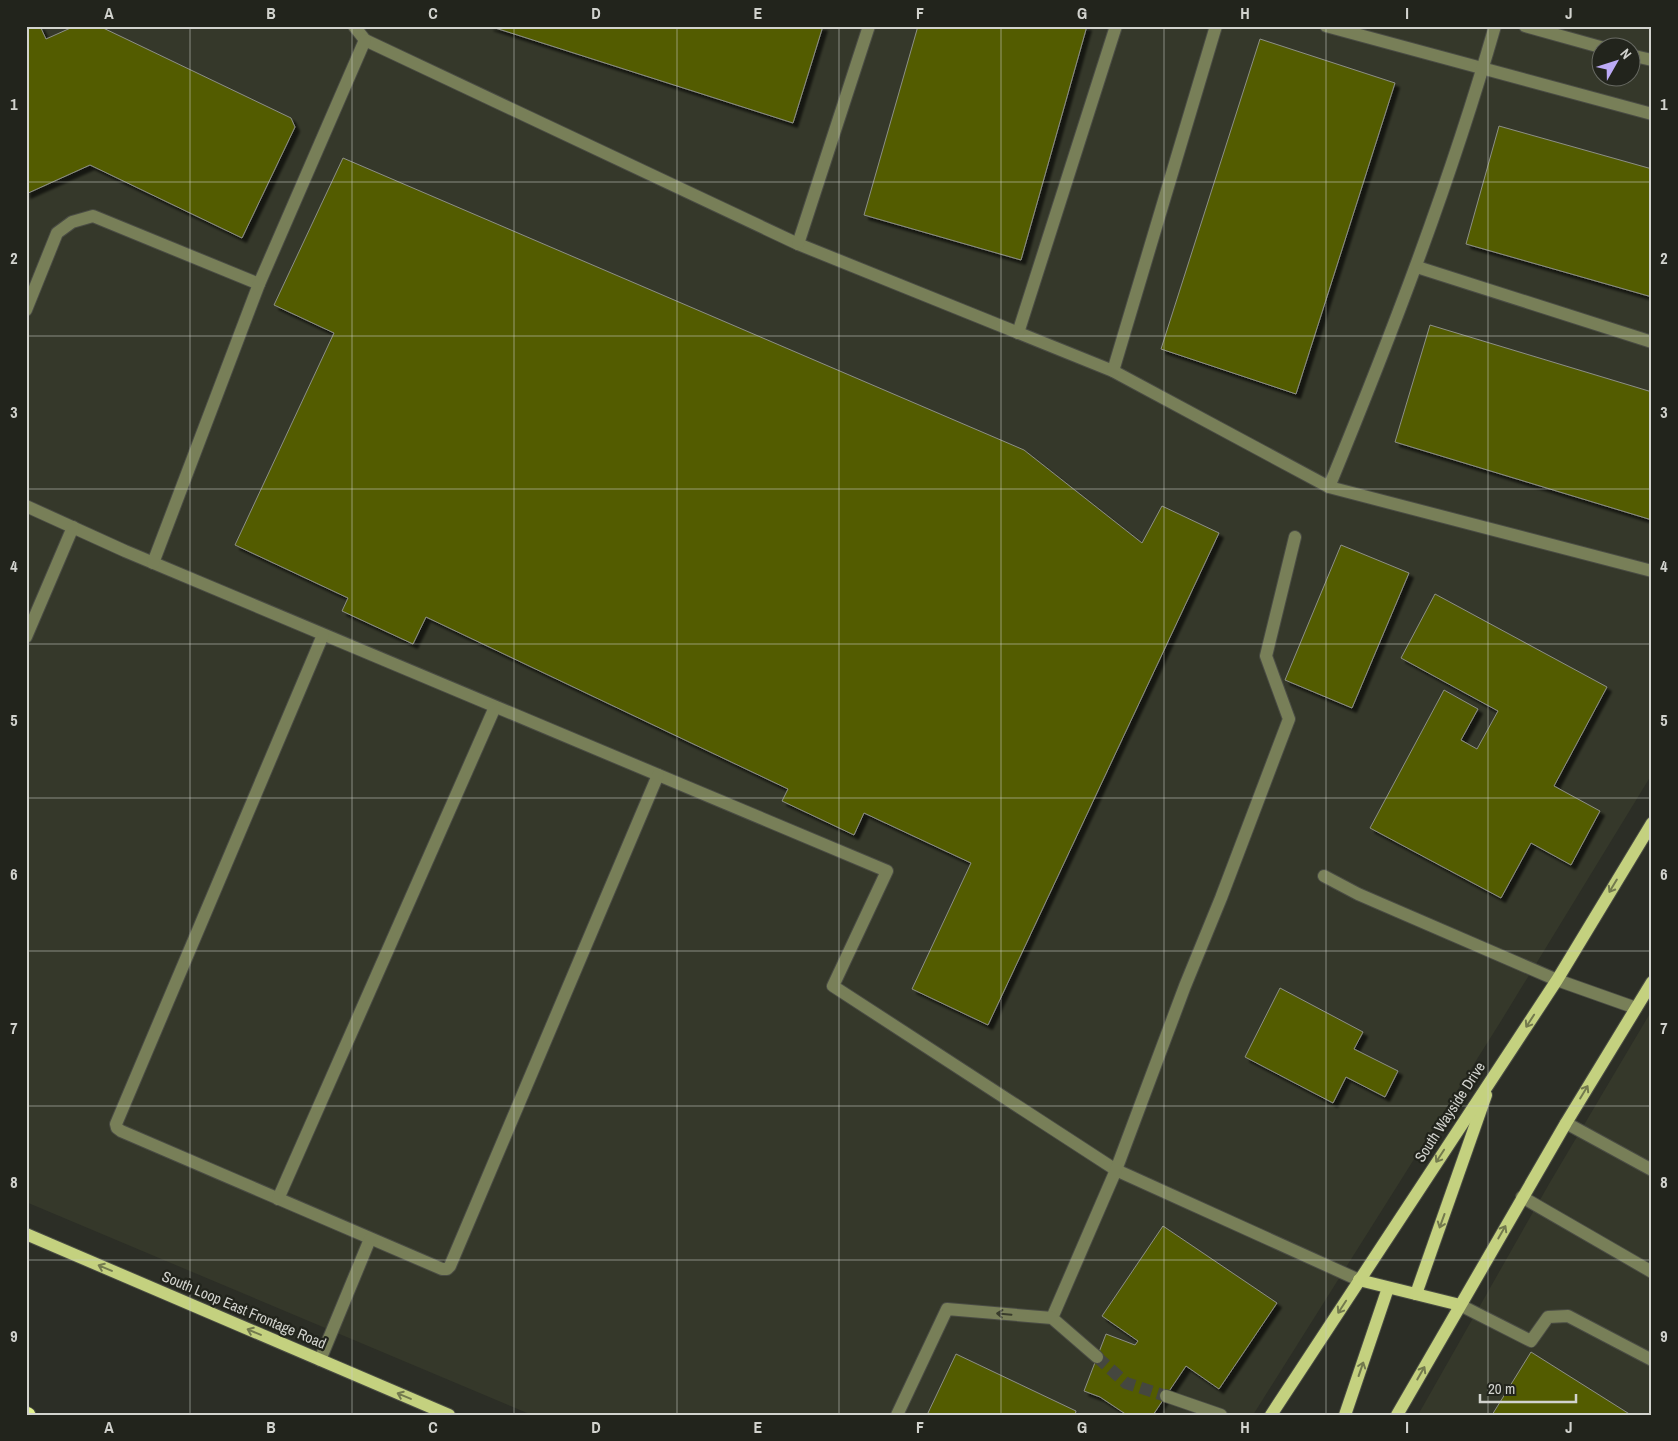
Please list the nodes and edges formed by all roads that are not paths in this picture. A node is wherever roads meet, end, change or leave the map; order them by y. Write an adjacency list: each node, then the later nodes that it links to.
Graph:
1 (354, 26): 8 (lane)
2 (869, 26): 12 (lane)
3 (1116, 26): 16 (lane)
4 (1216, 26): 18 (lane)
5 (1326, 26): 10 (lane)
6 (1495, 26): 10 (lane)
7 (1525, 26): 9 (lane)
8 (364, 40): 12 (lane); 14 (lane)
9 (1590, 44)
10 (1482, 70): 11 (lane); 13 (lane)
11 (1652, 114)
12 (798, 244): 16 (lane)
13 (1417, 266): 17 (lane); 19 (lane)
14 (259, 284): 15 (lane); 23 (lane)
15 (26, 310)
16 (1018, 333): 18 (lane)
17 (1652, 342)
18 (1112, 372): 19 (lane)
19 (1329, 487): 24 (lane)
20 (26, 506): 21 (lane)
21 (73, 527): 23 (lane); 26 (lane)
22 (1295, 537): 36 (lane)
23 (153, 563): 25 (lane)
24 (1652, 571)
25 (323, 635): 27 (lane); 39 (lane)
26 (26, 637)
27 (495, 707): 28 (lane); 39 (lane)
28 (658, 775): 36 (lane); 41 (lane)
29 (1652, 823): 31 (main road, South Wayside Drive, one-way to 31)
30 (1324, 876): 31 (lane)
31 (1557, 980): 33 (lane); 34 (main road, South Wayside Drive, one-way to 34)
32 (1652, 982): 33 (main road)
33 (1636, 1008): 35 (main road, one-way to 33)
34 (1493, 1076): 43 (main road, South Wayside Drive, one-way to 43); 45 (main road, one-way to 45)
35 (1566, 1122): 37 (lane); 38 (main road)
36 (1116, 1170): 43 (lane); 47 (lane)
37 (1652, 1170)
38 (1522, 1197): 42 (lane); 46 (main road, one-way to 38)
39 (278, 1199): 41 (lane)
40 (26, 1234): 49 (main road, South Loop East Frontage Road, one-way to 40)
41 (370, 1239): 49 (lane)
42 (1652, 1272)
43 (1359, 1280): 44 (main road); 55 (main road, South Wayside Drive, one-way to 55)
44 (1388, 1288): 45 (main road); 56 (main road, one-way to 44)
45 (1416, 1294): 46 (main road)
46 (1460, 1305): 50 (lane); 57 (main road, one-way to 46)
47 (1052, 1318): 48 (lane); 53 (lane, one-way to 53)
48 (1097, 1357)
49 (320, 1360): 52 (main road, South Loop East Frontage Road, one-way to 49)
50 (1652, 1360)
51 (1166, 1396): 54 (lane)
52 (449, 1415)
53 (897, 1415)
54 (1221, 1415)
55 (1271, 1415)
56 (1345, 1415)
57 (1397, 1415)

